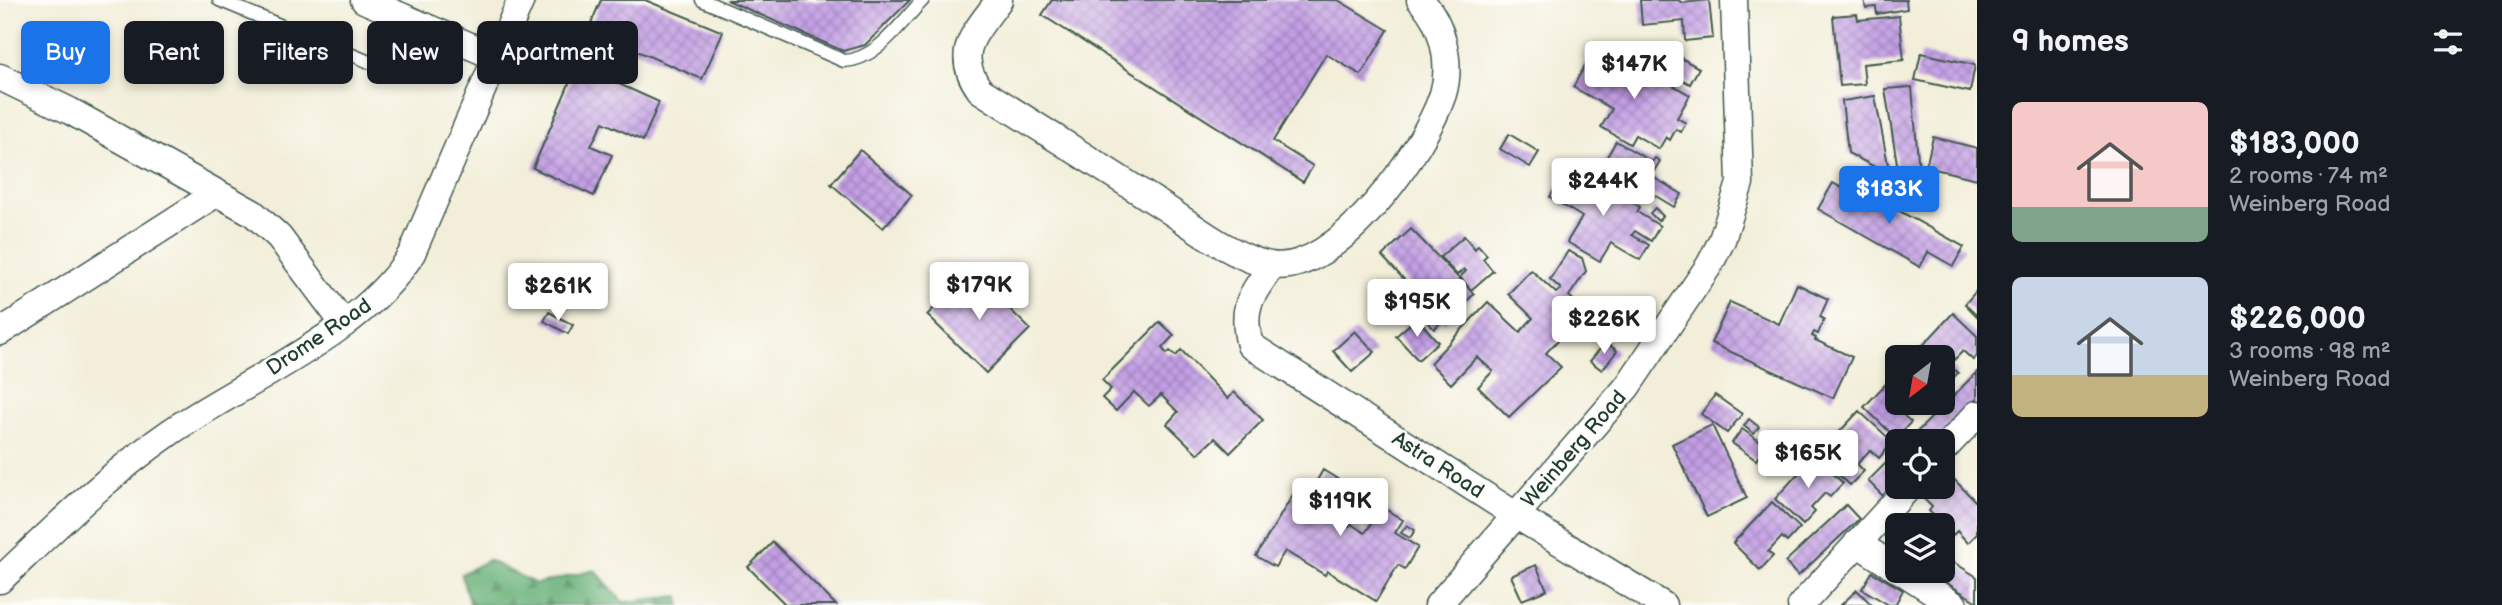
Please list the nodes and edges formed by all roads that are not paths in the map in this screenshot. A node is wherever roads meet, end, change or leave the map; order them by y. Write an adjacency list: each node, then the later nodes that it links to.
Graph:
1 (219, 0): 9 (lane)
2 (364, 0): 11 (street)
3 (521, 0): 10 (street, Drome Road)
4 (702, 0): 5 (lane)
5 (923, 0)
6 (999, 0): 16 (street)
7 (1420, 0): 16 (street)
8 (1734, 0): 22 (street, Weinberg Road)
9 (245, 5): 12 (lane)
10 (513, 21)
11 (477, 49)
12 (367, 61)
13 (0, 77): 15 (street)
14 (487, 84): 17 (street, Drome Road)
15 (217, 193): 17 (street); 18 (street)
16 (1272, 266): 22 (street, Astra Road)
17 (344, 324): 25 (street, Drome Road)
18 (0, 331)
19 (1977, 414): 20 (street)
20 (1955, 437)
21 (1898, 499): 23 (street)
22 (1517, 516): 27 (street, Weinberg Road); 28 (street, Astra Road)
23 (1857, 543): 24 (street); 29 (street)
24 (1885, 561)
25 (0, 580)
26 (1919, 583): 30 (street)
27 (1438, 605)
28 (1663, 605)
29 (1801, 605)
30 (1954, 605)

